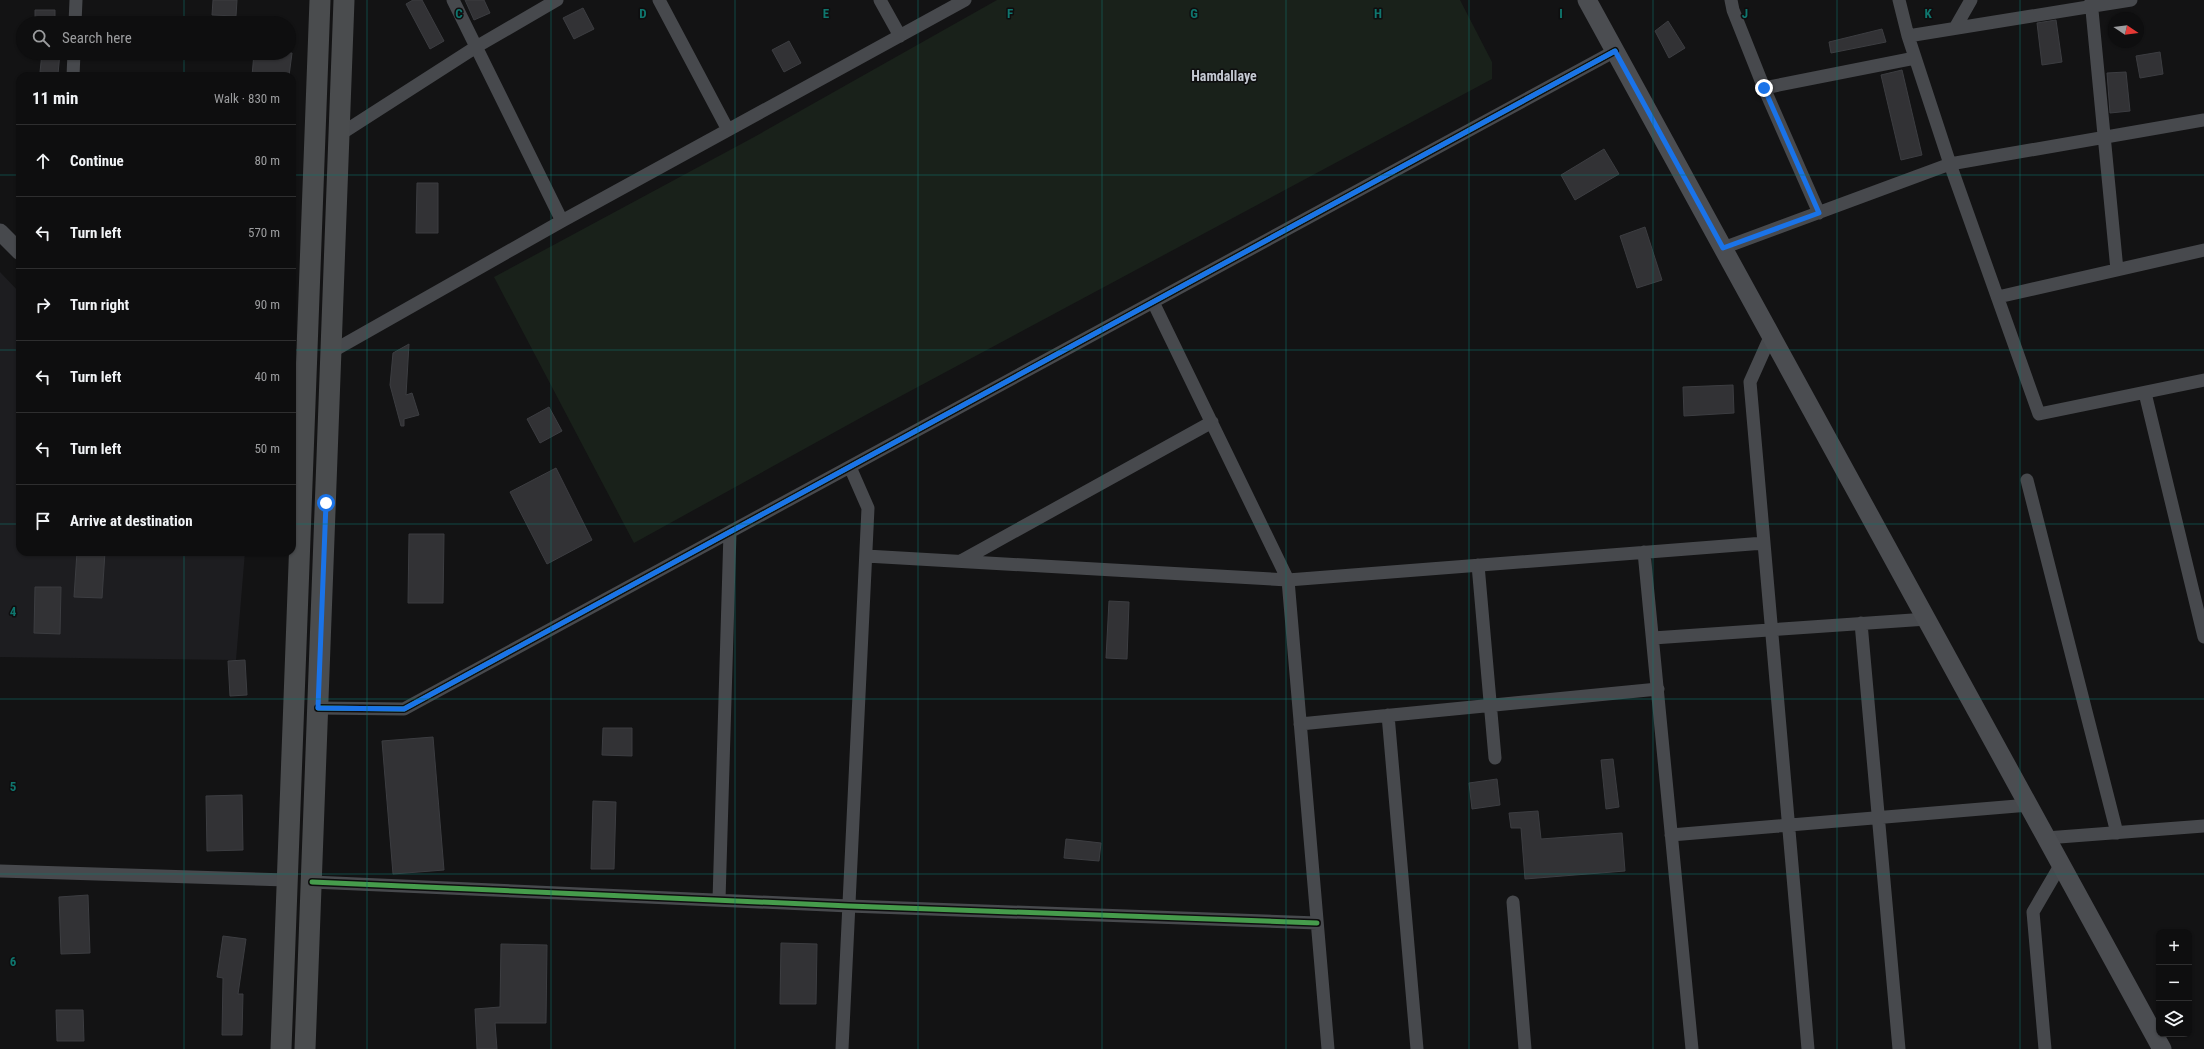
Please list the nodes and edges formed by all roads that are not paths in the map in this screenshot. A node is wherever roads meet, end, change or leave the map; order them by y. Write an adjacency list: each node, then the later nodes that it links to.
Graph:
1 (76, 0): 15 (street)
2 (320, 0): 46 (main road)
3 (344, 0): 27 (main road)
4 (453, 0): 19 (street)
5 (557, 0): 19 (street)
6 (659, 0): 26 (street)
7 (880, 0): 17 (street)
8 (965, 0): 17 (street)
9 (1587, 0): 20 (main road)
10 (1731, 0): 24 (street)
11 (1899, 0): 18 (street)
12 (1971, 0): 16 (street)
13 (2131, 0): 14 (street)
14 (2092, 3): 16 (street); 28 (street)
15 (75, 16)
16 (1955, 28): 18 (street)
17 (900, 36): 26 (street)
18 (1908, 36): 21 (street)
19 (476, 47): 27 (street); 31 (street)
20 (1615, 51): 34 (main road); 38 (street)
21 (1915, 58): 24 (street); 29 (street)
22 (74, 60): 23 (street)
23 (74, 72)
24 (1764, 88): 30 (street)
25 (2204, 120): 28 (street)
26 (728, 130): 31 (street)
27 (339, 135): 40 (main road)
28 (2105, 137): 29 (street); 36 (street)
29 (1950, 164): 30 (street); 37 (street)
30 (1819, 213): 34 (street)
31 (562, 222): 40 (street)
32 (0, 232): 33 (street)
33 (16, 248)
34 (1723, 248): 39 (main road)
35 (2204, 250): 36 (street)
36 (2117, 270): 37 (street)
37 (1998, 297): 42 (street)
38 (1153, 302): 43 (street); 44 (street)
39 (1771, 335): 50 (street); 57 (main road)
40 (331, 352): 47 (main road)
41 (2204, 380): 42 (street)
42 (2145, 393): 60 (street)
43 (1212, 422): 54 (street); 56 (street)
44 (850, 467): 48 (street); 53 (street)
45 (2027, 480): 72 (street)
46 (297, 498): 47 (street); 49 (main road)
47 (326, 503): 64 (main road)
48 (730, 532): 64 (street); 79 (street)
49 (296, 536)
50 (1764, 543): 51 (street); 59 (street)
51 (1644, 552): 55 (street); 61 (street)
52 (295, 556): 77 (main road)
53 (866, 556): 54 (street); 81 (street)
54 (960, 561): 56 (street)
55 (1478, 565): 56 (street); 63 (street)
56 (1288, 580): 66 (street)
57 (1926, 619): 58 (street); 68 (main road)
58 (1861, 623): 59 (street); 69 (street)
59 (1771, 630): 61 (street); 70 (street)
60 (2204, 637)
61 (1653, 638): 62 (street)
62 (1658, 689): 63 (street); 73 (street)
63 (1490, 705): 65 (street); 67 (street)
64 (318, 708): 78 (main road)
65 (1388, 715): 66 (street); 87 (street)
66 (1300, 724): 82 (street)
67 (1495, 758)
68 (2029, 805): 69 (street); 74 (main road)
69 (1878, 818): 70 (street); 91 (street)
70 (1788, 825): 73 (street); 90 (street)
71 (2204, 826): 72 (street)
72 (2117, 833): 74 (street)
73 (1671, 835): 89 (street)
74 (2046, 838): 75 (main road)
75 (2061, 864): 92 (street); 93 (main road)
76 (0, 871): 77 (street)
77 (287, 880): 83 (main road)
78 (312, 882): 79 (street); 84 (main road)
79 (719, 900): 81 (street)
80 (1513, 902): 88 (street)
81 (849, 906): 82 (street); 85 (street)
82 (1317, 923): 86 (street)
83 (281, 1049)
84 (305, 1049)
85 (842, 1049)
86 (1328, 1049)
87 (1417, 1049)
88 (1525, 1049)
89 (1692, 1049)
90 (1808, 1049)
91 (1899, 1049)
92 (2045, 1049)
93 (2162, 1049)

